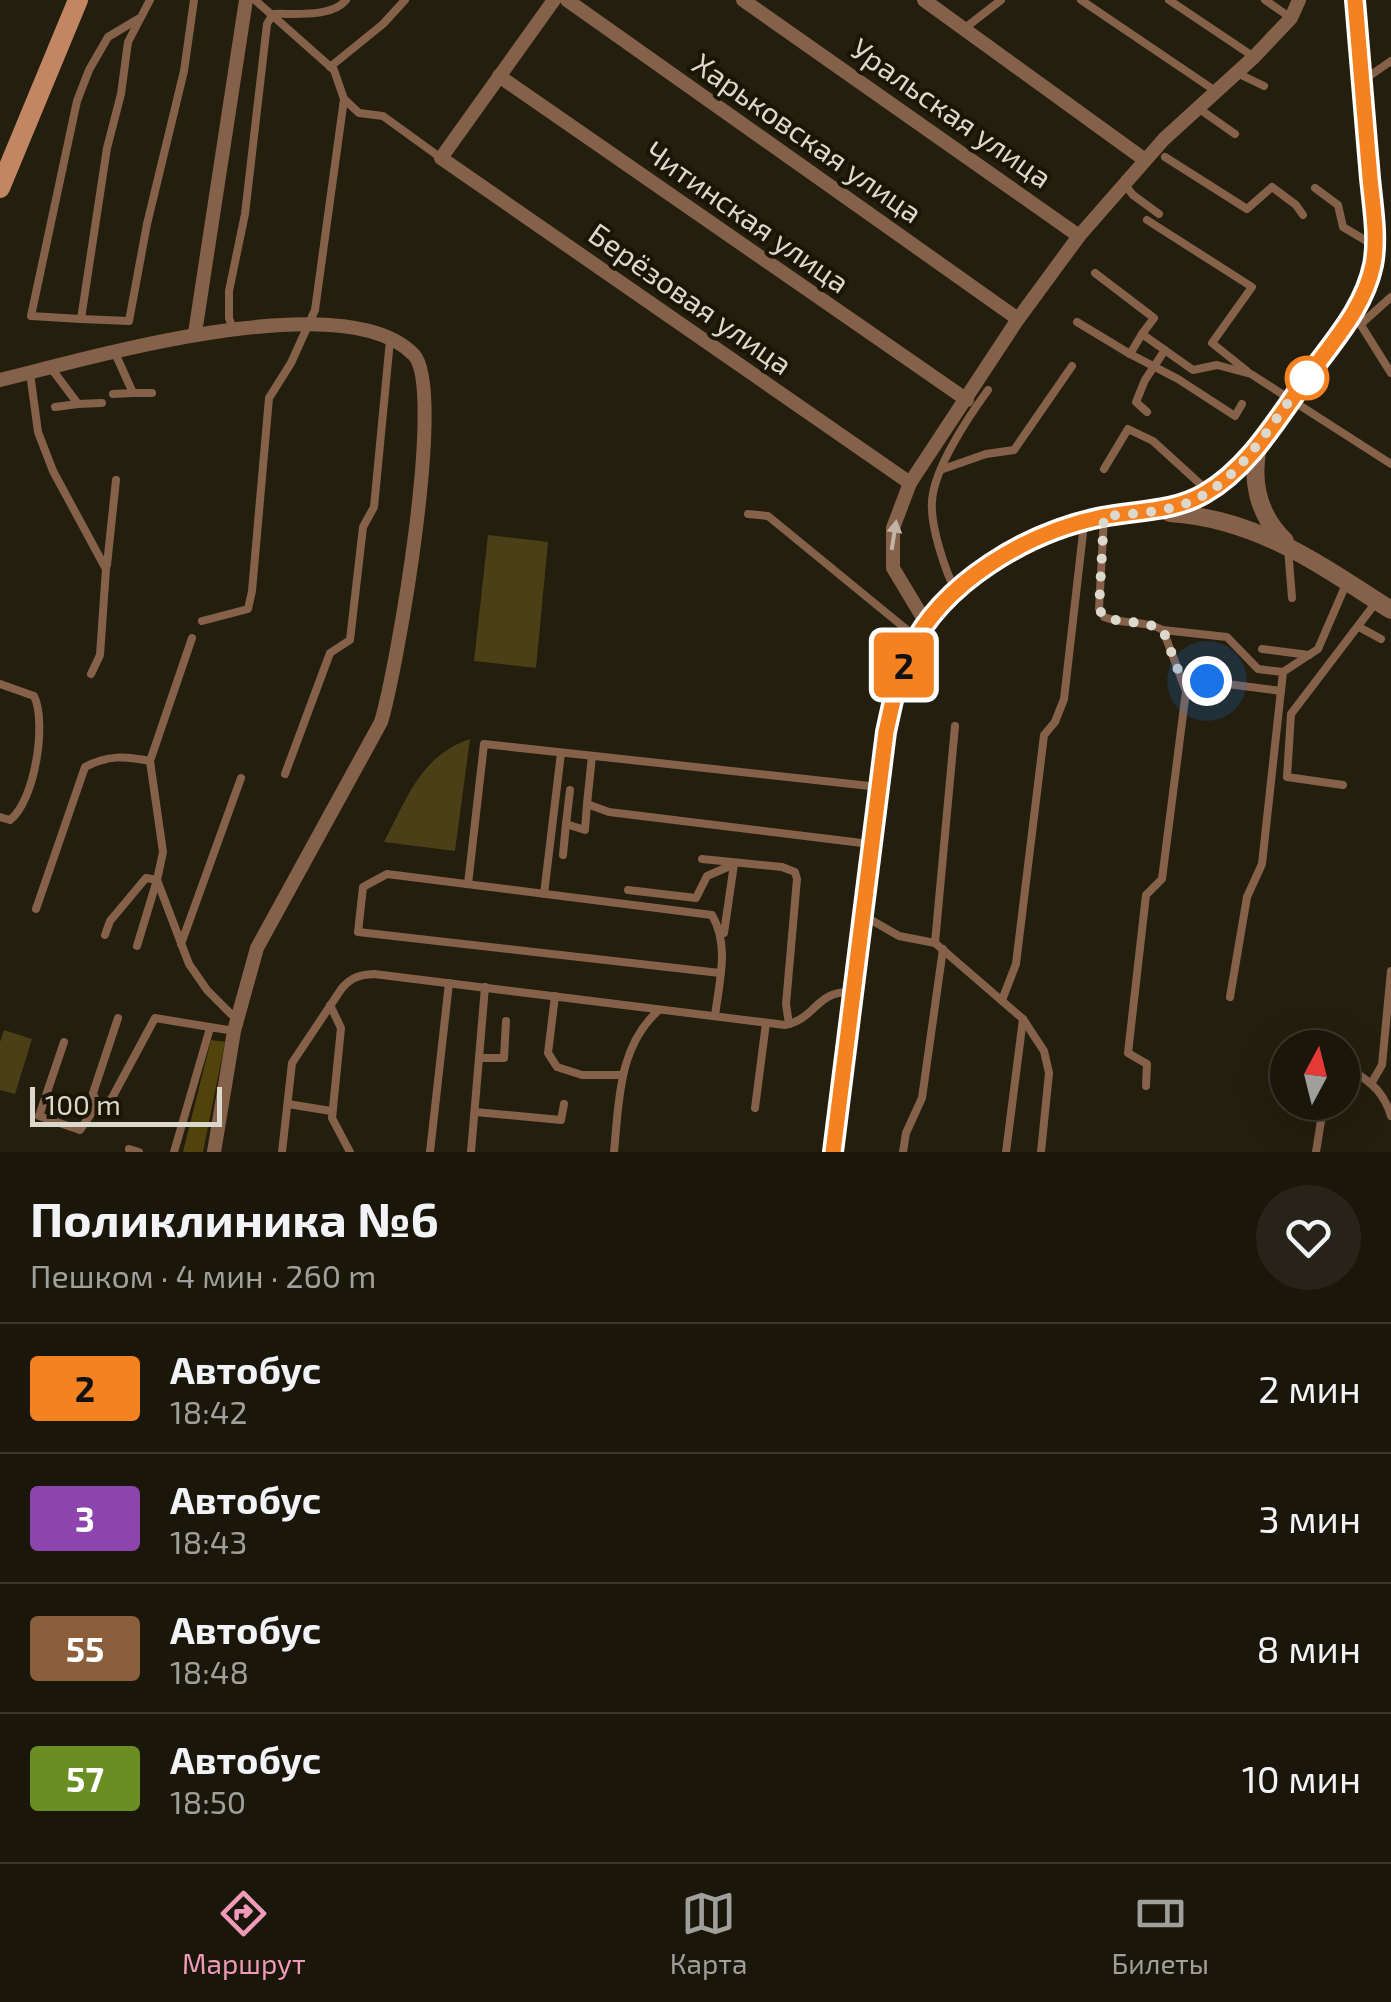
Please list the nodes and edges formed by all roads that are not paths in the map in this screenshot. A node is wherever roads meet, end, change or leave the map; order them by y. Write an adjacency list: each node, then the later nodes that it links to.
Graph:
1 (78, 0): 37 (main road)
2 (150, 0): 19 (lane)
3 (194, 0): 47 (lane)
4 (246, 0): 52 (street)
5 (255, 0): 18 (lane)
6 (346, 0): 18 (lane)
7 (405, 0): 24 (lane)
8 (554, 0): 26 (street)
9 (567, 0): 46 (street, Харьковская улица)
10 (743, 0): 42 (street, Уральская улица)
11 (924, 0): 21 (street)
12 (1000, 0): 21 (lane)
13 (1081, 0): 29 (lane)
14 (1169, 0): 22 (lane)
15 (1265, 0): 20 (lane)
16 (1300, 0): 20 (street)
17 (1356, 0): 27 (street)
18 (273, 14): 24 (lane); 51 (lane)
19 (140, 18): 47 (lane); 47 (lane)
20 (1291, 18): 22 (street)
21 (964, 29): 35 (street)
22 (1254, 58): 25 (street)
23 (1391, 62): 27 (lane)
24 (330, 68): 30 (lane)
25 (1237, 73): 28 (lane); 29 (street)
26 (499, 76): 34 (street); 69 (street, Читинская улица)
27 (1362, 82): 43 (street)
28 (1264, 86)
29 (1217, 92): 31 (street)
30 (344, 99): 34 (lane); 50 (lane)
31 (1198, 108): 32 (lane); 35 (street)
32 (1235, 134)
33 (1165, 157): 40 (lane)
34 (441, 158): 81 (street, Берёзовая улица)
35 (1144, 160): 36 (street)
36 (1124, 186): 39 (lane); 42 (street)
37 (0, 188)
38 (1315, 188): 43 (lane)
39 (1159, 214)
40 (1303, 215)
41 (1148, 220): 63 (lane)
42 (1079, 236): 46 (street)
43 (1374, 246): 48 (street)
44 (1096, 273): 53 (lane)
45 (1391, 297): 48 (lane)
46 (1018, 318): 69 (street)
47 (81, 319)
48 (1357, 319): 62 (lane); 70 (street)
49 (1076, 322): 57 (lane)
50 (308, 324): 51 (street); 54 (street); 93 (lane)
51 (233, 329): 52 (street)
52 (195, 333): 56 (street)
53 (1142, 334): 55 (lane); 57 (lane)
54 (390, 340): 110 (lane); 151 (street)
55 (1165, 350): 59 (lane); 63 (lane)
56 (115, 352): 60 (street); 66 (lane)
57 (1130, 354): 59 (lane)
58 (1072, 366): 78 (lane)
59 (1154, 366): 73 (lane); 75 (lane)
60 (51, 368): 61 (street); 72 (lane)
61 (30, 373): 64 (street); 88 (lane)
62 (1391, 373)
63 (1251, 374): 70 (lane)
64 (0, 381)
65 (988, 390): 78 (lane)
66 (133, 393): 67 (lane); 68 (lane)
67 (113, 394)
68 (152, 394)
69 (966, 400): 81 (street)
70 (1290, 401): 76 (street); 77 (lane)
71 (102, 402): 72 (lane)
72 (78, 404): 74 (lane)
73 (1242, 404)
74 (55, 407)
75 (1147, 412)
76 (1258, 446): 82 (street); 87 (street)
77 (1391, 464)
78 (942, 468): 90 (lane)
79 (1104, 469): 82 (lane)
80 (116, 480): 88 (lane)
81 (910, 484): 95 (street, one-way to 81)
82 (1208, 492): 83 (street)
83 (1154, 511): 85 (street); 87 (street)
84 (748, 514): 95 (lane)
85 (1104, 516): 86 (street); 96 (lane)
86 (1080, 523): 90 (street); 142 (lane)
87 (1289, 546): 89 (street); 91 (lane)
88 (106, 569): 102 (lane)
89 (1346, 582): 92 (street); 100 (lane)
90 (956, 592): 95 (street)
91 (1292, 598)
92 (1384, 605): 94 (lane)
93 (202, 621)
94 (1360, 627): 98 (lane); 112 (lane)
95 (922, 630): 113 (street)
96 (1163, 630): 101 (lane); 103 (lane)
97 (192, 638): 109 (lane)
98 (1381, 639)
99 (1262, 649): 100 (lane)
100 (1310, 656): 101 (lane)
101 (1283, 672): 105 (lane)
102 (91, 674)
103 (1181, 678): 105 (lane); 158 (lane)
104 (0, 684): 116 (lane)
105 (1281, 691): 141 (lane)
106 (956, 726): 134 (lane)
107 (561, 753): 108 (lane); 123 (lane); 125 (lane)
108 (592, 756): 113 (lane); 115 (lane)
109 (150, 762): 122 (lane); 127 (lane)
110 (285, 774)
111 (241, 778): 132 (lane)
112 (1343, 785)
113 (879, 786): 118 (street)
114 (570, 790): 117 (lane)
115 (587, 804): 117 (lane); 118 (lane)
116 (0, 817)
117 (566, 824): 119 (lane)
118 (871, 844): 129 (street)
119 (563, 856)
120 (702, 859): 121 (lane)
121 (734, 864): 126 (lane); 131 (lane); 150 (lane)
122 (157, 880): 130 (lane); 132 (lane); 133 (lane)
123 (468, 884): 125 (lane); 136 (lane)
124 (628, 890): 126 (lane)
125 (544, 894): 128 (lane)
126 (696, 898): 128 (lane)
127 (36, 908)
128 (712, 915): 131 (lane)
129 (862, 915): 134 (lane); 139 (street)
130 (105, 935)
131 (723, 942): 136 (lane)
132 (181, 944): 151 (lane)
133 (137, 946)
134 (939, 946): 142 (lane); 177 (lane)
135 (1391, 971): 157 (lane)
136 (720, 973): 145 (lane)
137 (448, 983): 138 (lane); 143 (lane); 173 (lane)
138 (485, 988): 140 (lane); 154 (lane)
139 (853, 992): 150 (lane); 176 (street)
140 (555, 996): 144 (lane); 155 (lane)
141 (1230, 997)
142 (1002, 1000): 147 (lane)
143 (330, 1005): 159 (lane); 163 (lane)
144 (659, 1010): 145 (lane); 155 (lane)
145 (715, 1016): 149 (lane)
146 (118, 1018): 161 (lane)
147 (1023, 1019): 178 (lane); 179 (lane)
148 (506, 1021): 154 (lane)
149 (766, 1023): 150 (lane); 162 (lane)
150 (789, 1024)
151 (235, 1026): 152 (lane); 170 (street)
152 (210, 1028): 161 (lane); 169 (lane)
153 (64, 1042): 161 (lane)
154 (479, 1058): 164 (lane)
155 (623, 1075): 175 (lane)
156 (1360, 1075): 157 (lane)
157 (1372, 1082): 165 (lane)
158 (1146, 1086)
159 (288, 1104): 163 (lane); 171 (lane)
160 (564, 1104): 164 (lane)
161 (97, 1105)
162 (755, 1108)
163 (331, 1111): 172 (lane)
164 (475, 1112): 174 (lane)
165 (1391, 1116)
166 (1321, 1120): 180 (lane)
167 (129, 1149): 168 (lane)
168 (139, 1152)
169 (174, 1152)
170 (214, 1152)
171 (282, 1152)
172 (350, 1152)
173 (430, 1152)
174 (471, 1152)
175 (614, 1152)
176 (833, 1152)
177 (904, 1152)
178 (1006, 1152)
179 (1041, 1152)
180 (1316, 1152)

